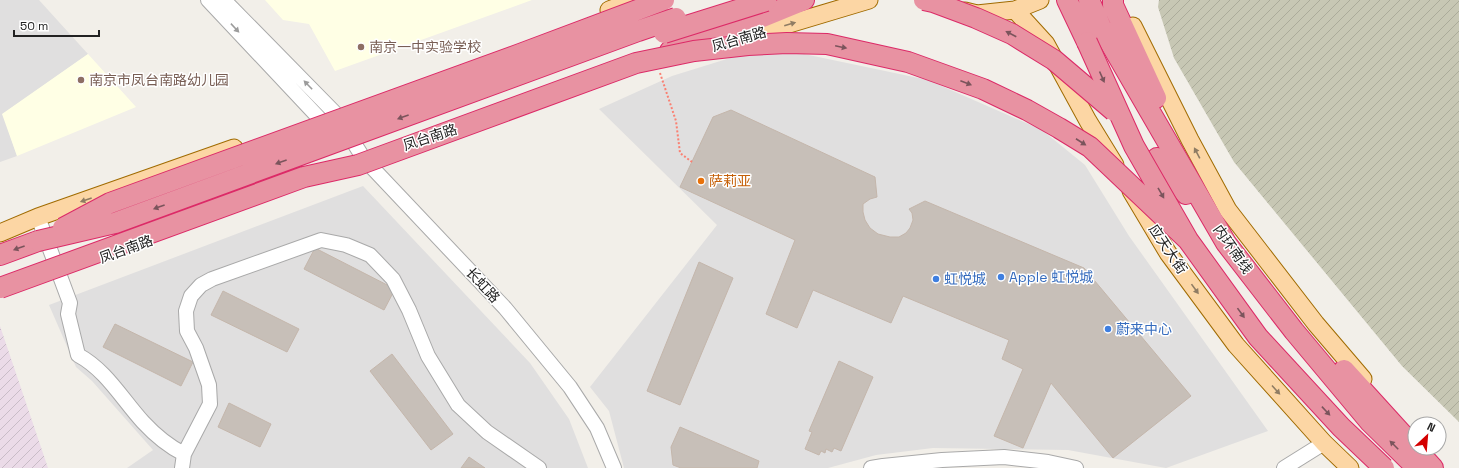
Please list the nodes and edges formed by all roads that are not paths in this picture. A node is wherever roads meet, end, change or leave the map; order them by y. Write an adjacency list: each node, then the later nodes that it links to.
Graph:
1 (208, 0): 20 (street, one-way to 20)
2 (224, 0): 19 (street, 长虹路, one-way to 2)
3 (635, 0): 19 (main road)
4 (664, 0): 26 (highway, bridge)
5 (742, 0): 26 (highway, one-way to 26, bridge)
6 (768, 0): 22 (highway, bridge)
7 (804, 0): 18 (highway, bridge)
8 (869, 0): 21 (main road, 凤台南路, one-way to 8)
9 (926, 0): 16 (main road); 27 (highway, one-way to 9, bridge)
10 (1040, 0): 16 (main road)
11 (1067, 0): 17 (highway)
12 (1075, 0): 17 (highway)
13 (1089, 0): 27 (highway, 内环南线)
14 (1112, 0): 35 (highway)
15 (1119, 0): 32 (main road, one-way to 15)
16 (1015, 10): 33 (main road, 应天大街, one-way to 33)
17 (1087, 42): 25 (highway, one-way to 25, bridge)
18 (636, 63): 22 (highway, bridge); 25 (highway, one-way to 25, bridge)
19 (335, 113): 20 (main road); 21 (street, 长虹路)
20 (319, 118): 23 (main road, one-way to 23)
21 (364, 159): 29 (main road, 凤台南路); 38 (street, 长虹路)
22 (304, 177): 30 (highway, 凤台南路, bridge)
23 (38, 217): 24 (main road); 29 (street)
24 (0, 233)
25 (1188, 240): 43 (highway, one-way to 43, bridge)
26 (38, 241): 28 (highway, one-way to 28)
27 (1226, 242): 35 (highway, 内环南线, one-way to 27)
28 (0, 255)
29 (60, 274): 31 (main road, 凤台南路); 34 (street)
30 (0, 288)
31 (0, 298)
32 (1407, 432)
33 (1324, 443): 41 (street); 42 (main road, 应天大街)
34 (184, 454): 36 (street); 37 (street)
35 (1426, 462): 44 (main road)
36 (182, 468)
37 (539, 468)
38 (614, 468)
39 (871, 468): 40 (street)
40 (1076, 468)
41 (1284, 468)
42 (1350, 468)
43 (1384, 468)
44 (1442, 468)

